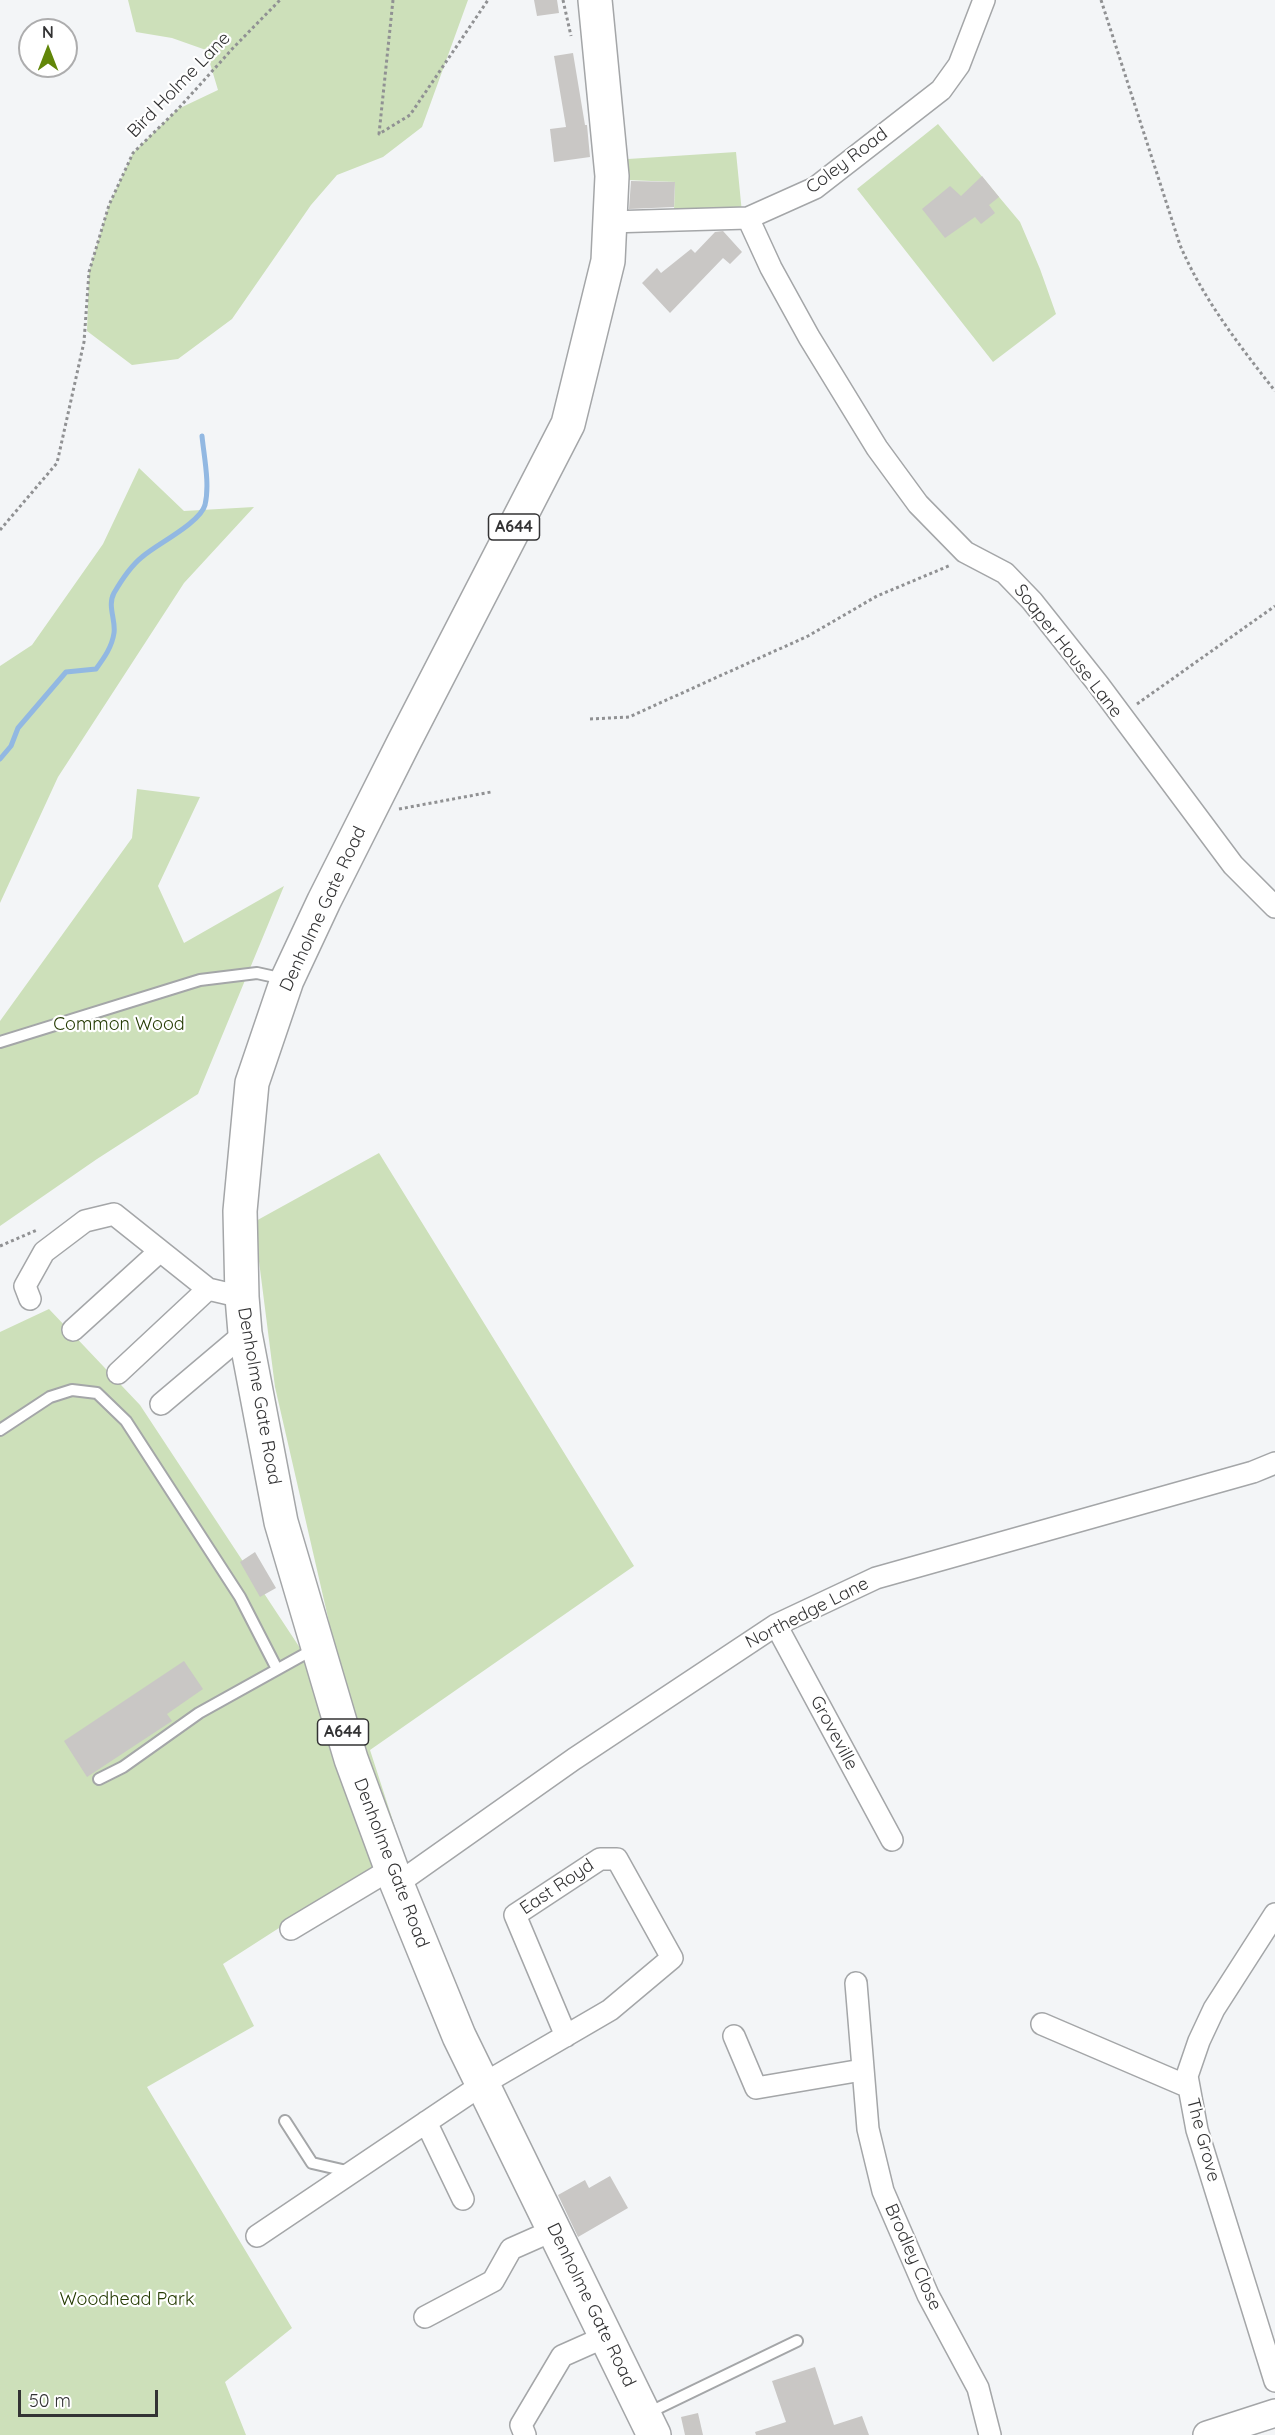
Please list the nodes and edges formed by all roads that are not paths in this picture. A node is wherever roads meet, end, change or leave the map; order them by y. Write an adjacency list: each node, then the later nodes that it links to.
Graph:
1 (595, 0): 4 (main road, Denholme Gate Road / A644)
2 (984, 0): 3 (street, Coley Road)
3 (748, 218): 4 (street, Coley Road); 5 (street, Soaper House Lane)
4 (609, 222): 6 (main road, Denholme Gate Road / A644)
5 (1275, 907)
6 (288, 980): 7 (lane); 10 (main road, Denholme Gate Road / A644)
7 (0, 1042)
8 (160, 1251): 9 (street); 11 (street); 12 (street)
9 (208, 1289): 10 (street); 14 (street)
10 (242, 1297): 13 (main road, Denholme Gate Road / A644)
11 (30, 1299)
12 (73, 1330)
13 (245, 1333): 15 (street); 19 (main road, Denholme Gate Road / A644)
14 (118, 1373)
15 (161, 1404)
16 (0, 1430): 20 (lane)
17 (1275, 1463): 18 (street, Northedge Lane)
18 (776, 1626): 22 (street, Groveville); 23 (street, Northedge Lane)
19 (317, 1647): 20 (lane); 23 (main road, Denholme Gate Road / A644)
20 (277, 1669): 21 (lane)
21 (99, 1779)
22 (892, 1840)
23 (394, 1877): 25 (street, Northedge Lane); 31 (main road, Denholme Gate Road / A644)
24 (1275, 1914): 32 (street, The Grove)
25 (291, 1929)
26 (856, 1983): 30 (street, Brodley Close)
27 (1042, 2024): 32 (street)
28 (566, 2036): 28 (street, East Royd); 31 (street)
29 (735, 2036): 30 (street)
30 (862, 2070): 46 (street, Brodley Close)
31 (483, 2084): 34 (street); 37 (main road, Denholme Gate Road / A644)
32 (1190, 2088): 42 (street, The Grove)
33 (285, 2121): 35 (lane)
34 (426, 2122): 35 (street); 36 (street)
35 (352, 2172): 38 (street)
36 (463, 2199)
37 (554, 2230): 39 (street); 40 (main road, Denholme Gate Road / A644)
38 (257, 2236)
39 (425, 2317)
40 (607, 2336): 44 (main road, Denholme Gate Road / A644); 45 (street)
41 (797, 2341): 44 (lane)
42 (1275, 2380)
43 (1275, 2413): 47 (street)
44 (650, 2425)
45 (525, 2435)
46 (990, 2435)
47 (1207, 2435)

